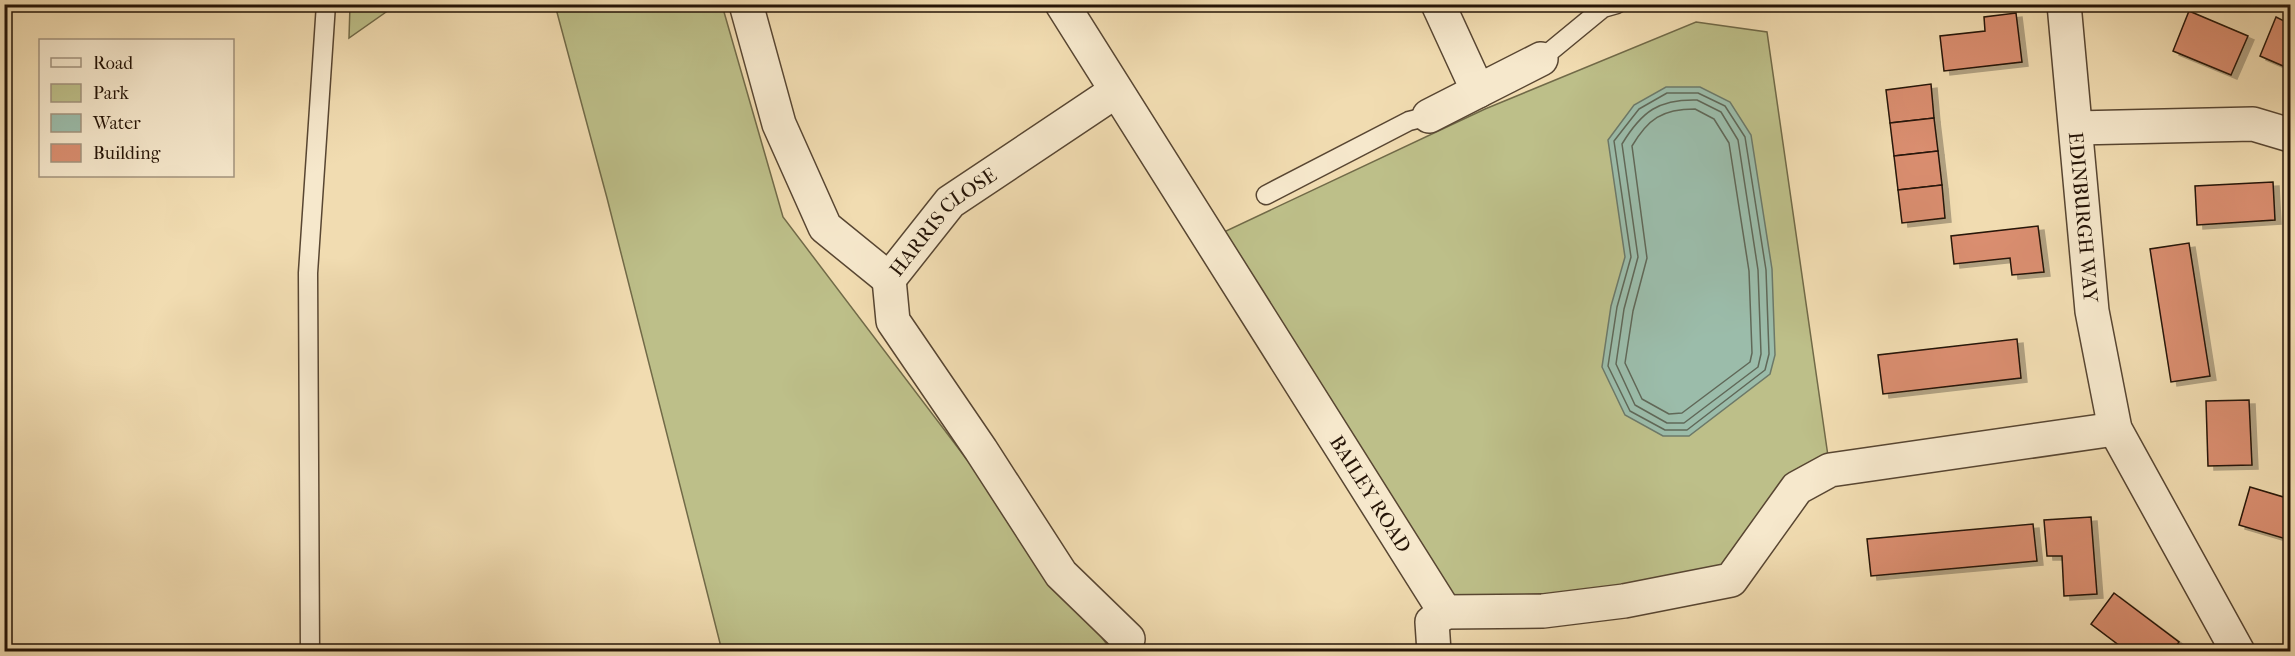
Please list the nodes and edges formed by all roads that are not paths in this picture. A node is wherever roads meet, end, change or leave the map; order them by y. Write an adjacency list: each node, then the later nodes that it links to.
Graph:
1 (326, 4): 18 (lane)
2 (746, 4): 14 (street, HARRIS CLOSE)
3 (1062, 4): 8 (street, BAILEY ROAD)
4 (1438, 4): 9 (street)
5 (1617, 4): 7 (lane)
6 (2064, 4): 11 (street, EDINBURGH WAY)
7 (1541, 59): 9 (street)
8 (1116, 91): 14 (street, HARRIS CLOSE); 16 (street, BAILEY ROAD)
9 (1478, 91): 10 (street)
10 (1429, 116): 13 (lane)
11 (2076, 128): 12 (street); 15 (street, EDINBURGH WAY)
12 (2290, 135)
13 (1266, 195)
14 (889, 279): 17 (street)
15 (2115, 429): 16 (street); 20 (street, EDINBURGH WAY)
16 (1444, 612): 19 (street)
17 (1128, 639)
18 (310, 651)
19 (1434, 651)
20 (2238, 651)

